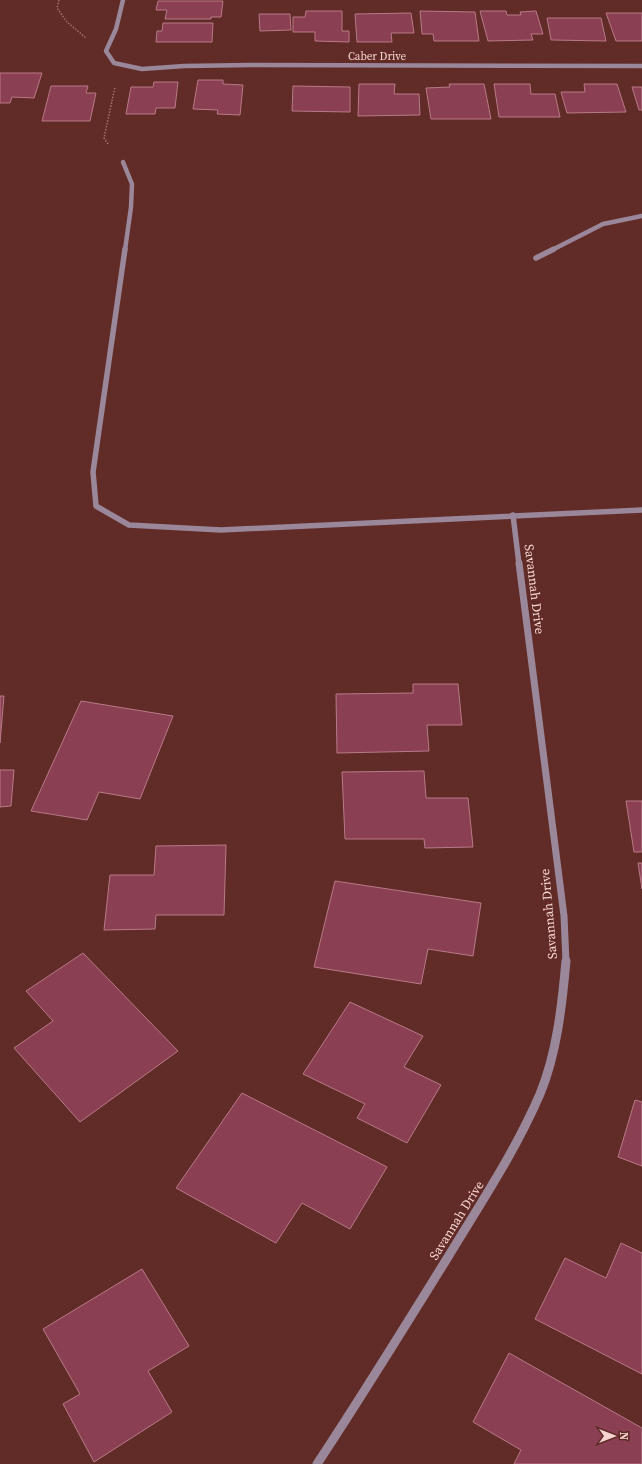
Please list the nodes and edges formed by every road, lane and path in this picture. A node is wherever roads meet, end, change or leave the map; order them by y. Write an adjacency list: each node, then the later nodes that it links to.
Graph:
1 (59, 0): 3 (path)
2 (123, 0): 3 (street)
3 (106, 51): 4 (street)
4 (114, 63): 5 (street, Caber Drive); 6 (path)
5 (642, 66)
6 (123, 162): 10 (street)
7 (642, 216): 8 (street)
8 (536, 258)
9 (642, 510): 10 (street)
10 (513, 515): 11 (street, Savannah Drive)
11 (319, 1463)

